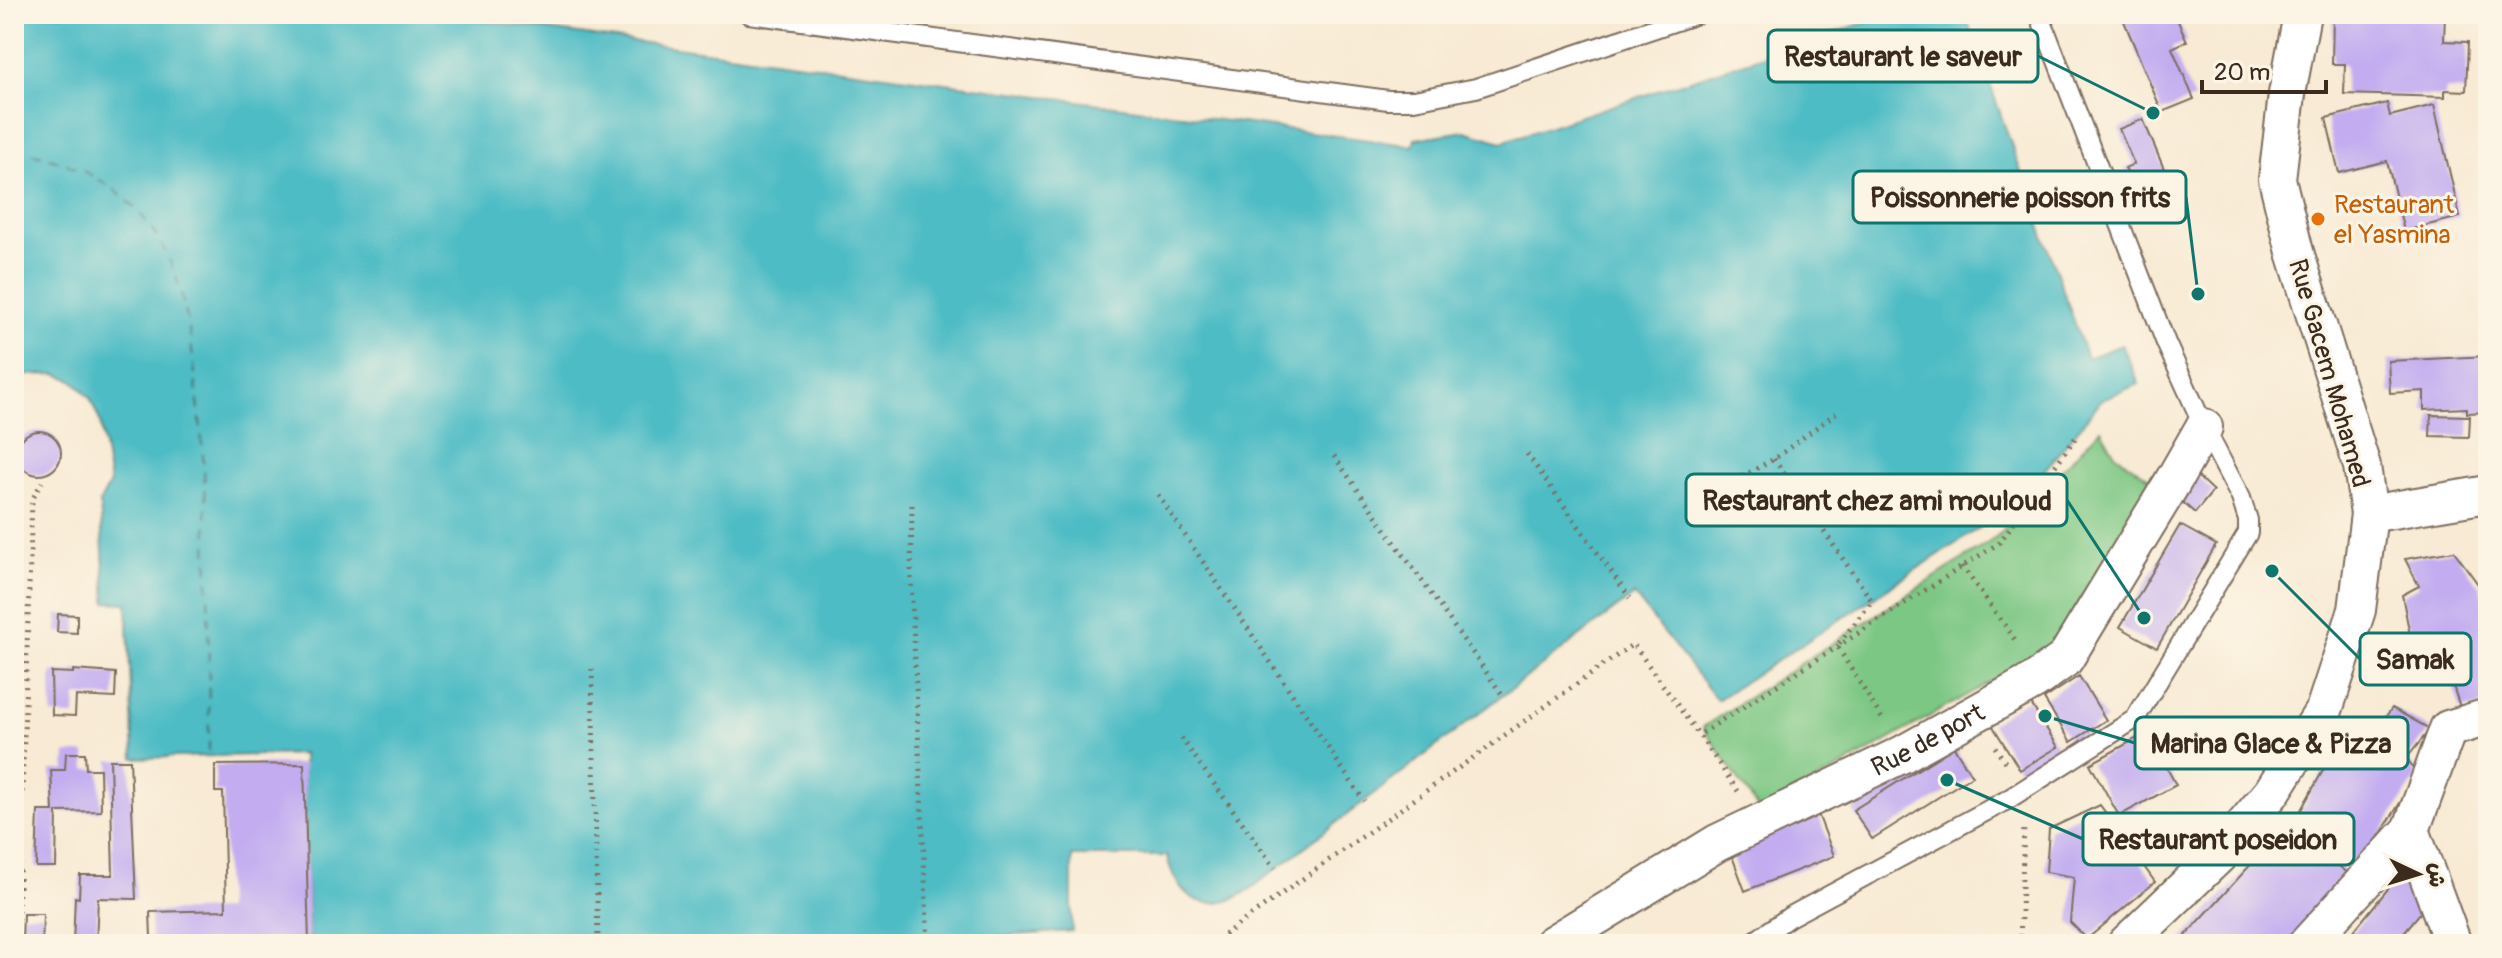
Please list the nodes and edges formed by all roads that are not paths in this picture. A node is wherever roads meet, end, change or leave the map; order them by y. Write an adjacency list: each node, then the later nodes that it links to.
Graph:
1 (749, 14): 2 (lane)
2 (1697, 14)
3 (2039, 14): 5 (lane)
4 (2302, 14): 7 (street, Rue Gacem Mohamed)
5 (2204, 427): 10 (street, Rue de port); 11 (lane)
6 (2486, 502): 7 (street)
7 (2369, 514): 12 (street, Rue Gacem Mohamed)
8 (2488, 717): 9 (street)
9 (2411, 830): 13 (street); 14 (street)
10 (1552, 944)
11 (1751, 944)
12 (2126, 944)
13 (2307, 944)
14 (2453, 944)

